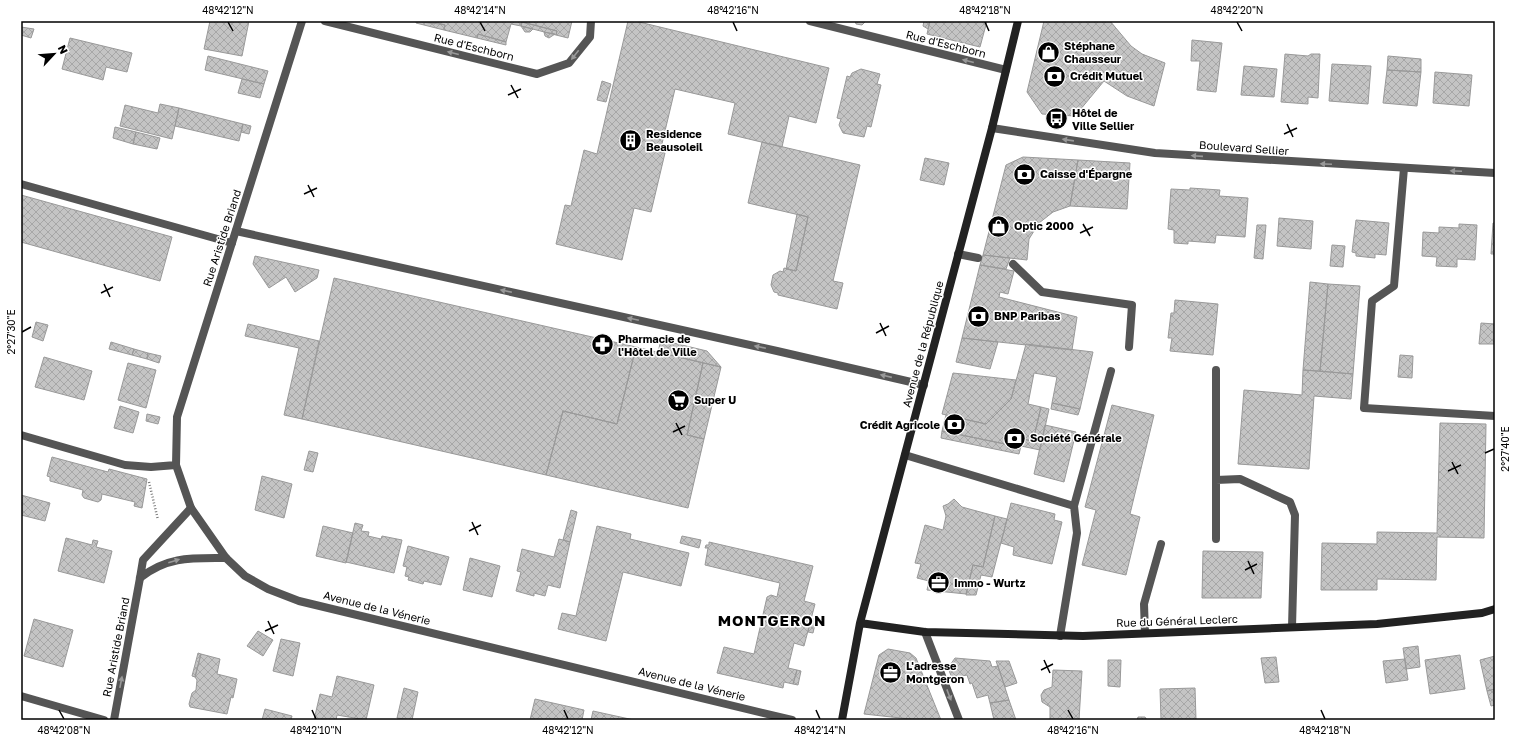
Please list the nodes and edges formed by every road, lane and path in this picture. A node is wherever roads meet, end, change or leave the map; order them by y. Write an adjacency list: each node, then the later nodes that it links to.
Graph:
1 (302, 21): 11 (street, Rue Aristide Briand)
2 (325, 21): 3 (street, Rue d'Eschborn, one-way to 2)
3 (591, 21)
4 (810, 21): 6 (street, Rue d'Eschborn, one-way to 4)
5 (1018, 21): 6 (main road, Avenue de la République)
6 (1006, 70): 7 (main road, Avenue de la République)
7 (992, 128): 8 (street, Boulevard Sellier, one-way to 7); 13 (main road, Avenue de la République)
8 (1404, 168): 9 (street, Boulevard Sellier, one-way to 8); 20 (street)
9 (1495, 173)
10 (21, 184): 12 (street)
11 (236, 231): 12 (street, Rue Aristide Briand); 19 (street, one-way to 11)
12 (232, 243): 23 (street, Rue Aristide Briand)
13 (958, 254): 14 (street); 19 (main road, Avenue de la République)
14 (978, 258)
15 (1013, 264): 16 (street)
16 (1129, 347)
17 (1111, 370): 25 (street)
18 (1216, 370): 24 (street)
19 (924, 385): 22 (main road, Avenue de la République)
20 (1495, 416)
21 (21, 435): 23 (street)
22 (905, 455): 25 (street); 32 (main road, Avenue de la République)
23 (176, 464): 26 (street, Avenue de la Vénerie)
24 (1216, 480): 27 (street); 33 (street)
25 (1074, 506): 36 (street)
26 (191, 508): 29 (street, Avenue de la Vénerie); 30 (street, Rue Aristide Briand)
27 (1216, 539)
28 (1161, 544): 35 (street)
29 (226, 558): 30 (street, one-way to 29); 40 (street, Avenue de la Vénerie)
30 (140, 578): 39 (street, Rue Aristide Briand, one-way to 30)
31 (1495, 609): 33 (main road, Rue du Général Leclerc)
32 (860, 623): 34 (main road, Rue du Général Leclerc); 41 (main road, Avenue de la République)
33 (1292, 627): 35 (main road, Rue du Général Leclerc)
34 (925, 632): 36 (main road, Rue du Général Leclerc); 42 (street, one-way to 42)
35 (1146, 633): 36 (main road, Rue du Général Leclerc)
36 (1060, 636)
37 (21, 696): 38 (street)
38 (104, 720)
39 (114, 720)
40 (792, 720)
41 (842, 720)
42 (959, 720)

